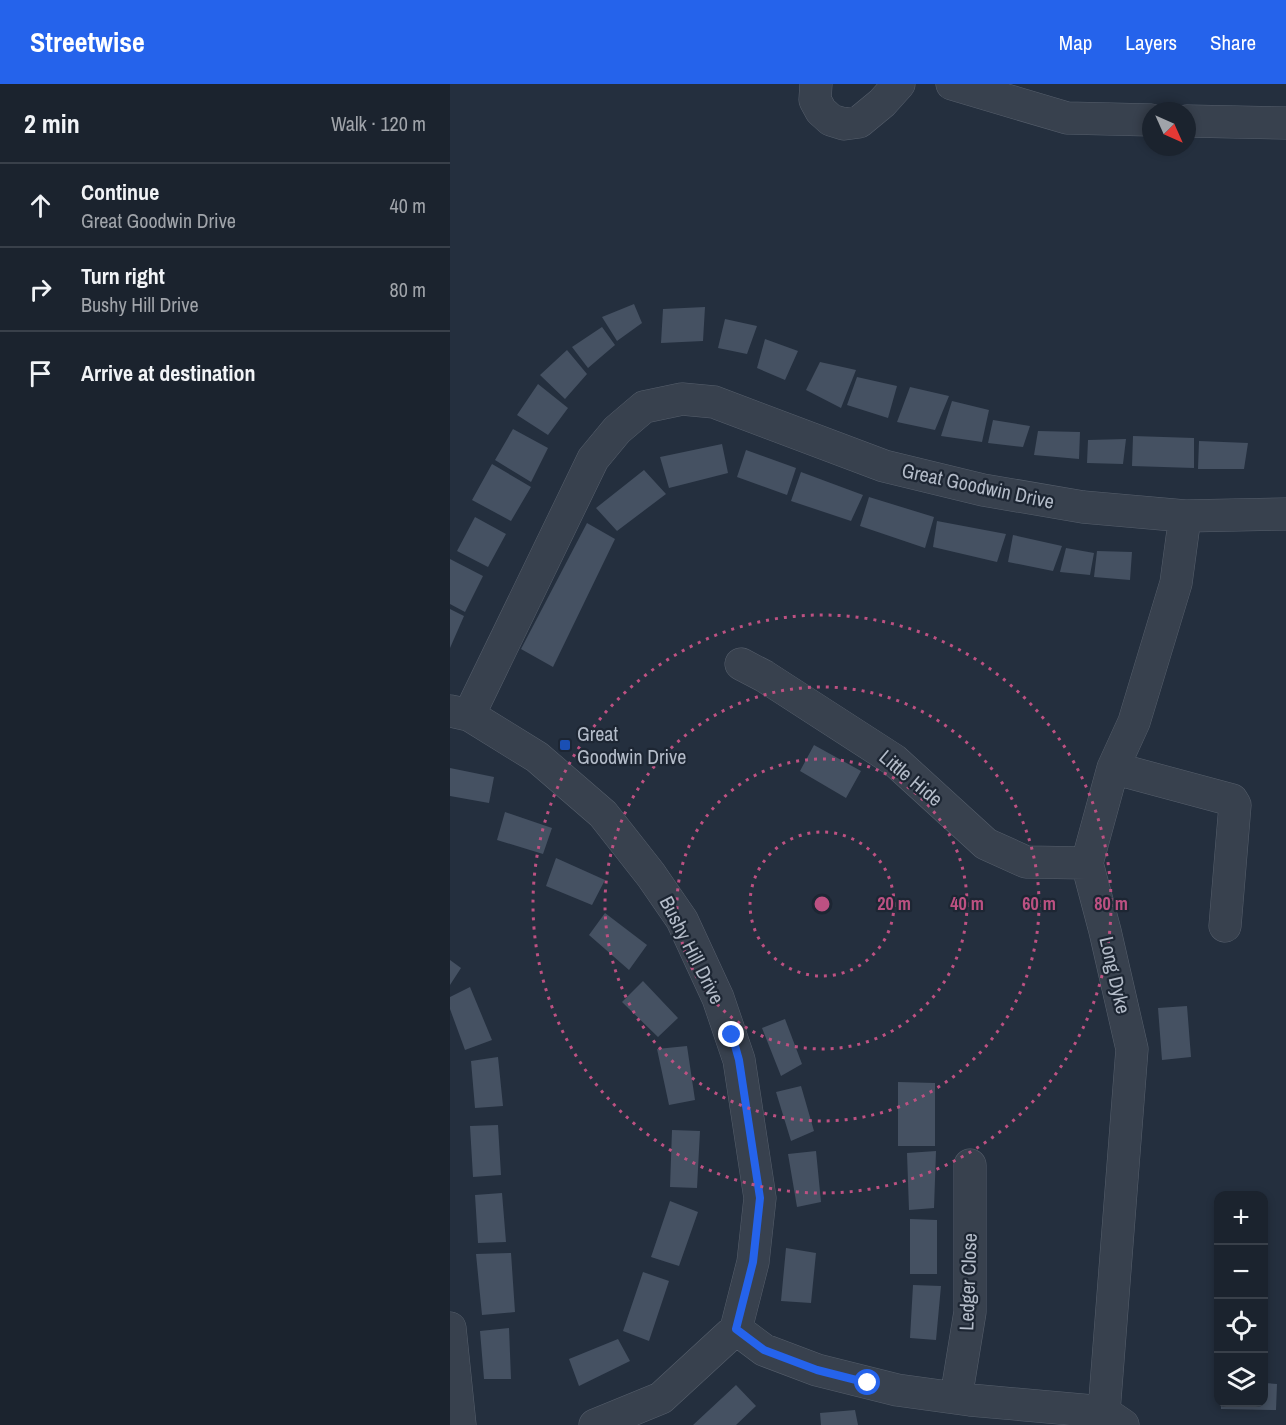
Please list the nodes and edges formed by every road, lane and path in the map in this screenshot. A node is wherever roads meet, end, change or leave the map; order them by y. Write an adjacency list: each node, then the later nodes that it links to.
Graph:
1 (816, 84): 2 (street)
2 (899, 84)
3 (952, 84): 4 (street)
4 (1142, 120)
5 (1196, 121): 6 (street)
6 (1286, 123)
7 (1286, 514): 8 (street, Great Goodwin Drive)
8 (1185, 516): 10 (street, Great Goodwin Drive); 11 (street)
9 (741, 664): 12 (street, Little Hide)
10 (460, 713): 16 (street, Bushy Hill Drive)
11 (1113, 768): 12 (street); 13 (street)
12 (1087, 863): 18 (street, Long Dyke)
13 (1226, 926)
14 (970, 1165): 17 (street, Ledger Close)
15 (450, 1328): 19 (street)
16 (736, 1329): 17 (street); 20 (street)
17 (956, 1398): 18 (street)
18 (1113, 1419)
19 (460, 1425)
20 (595, 1425)

